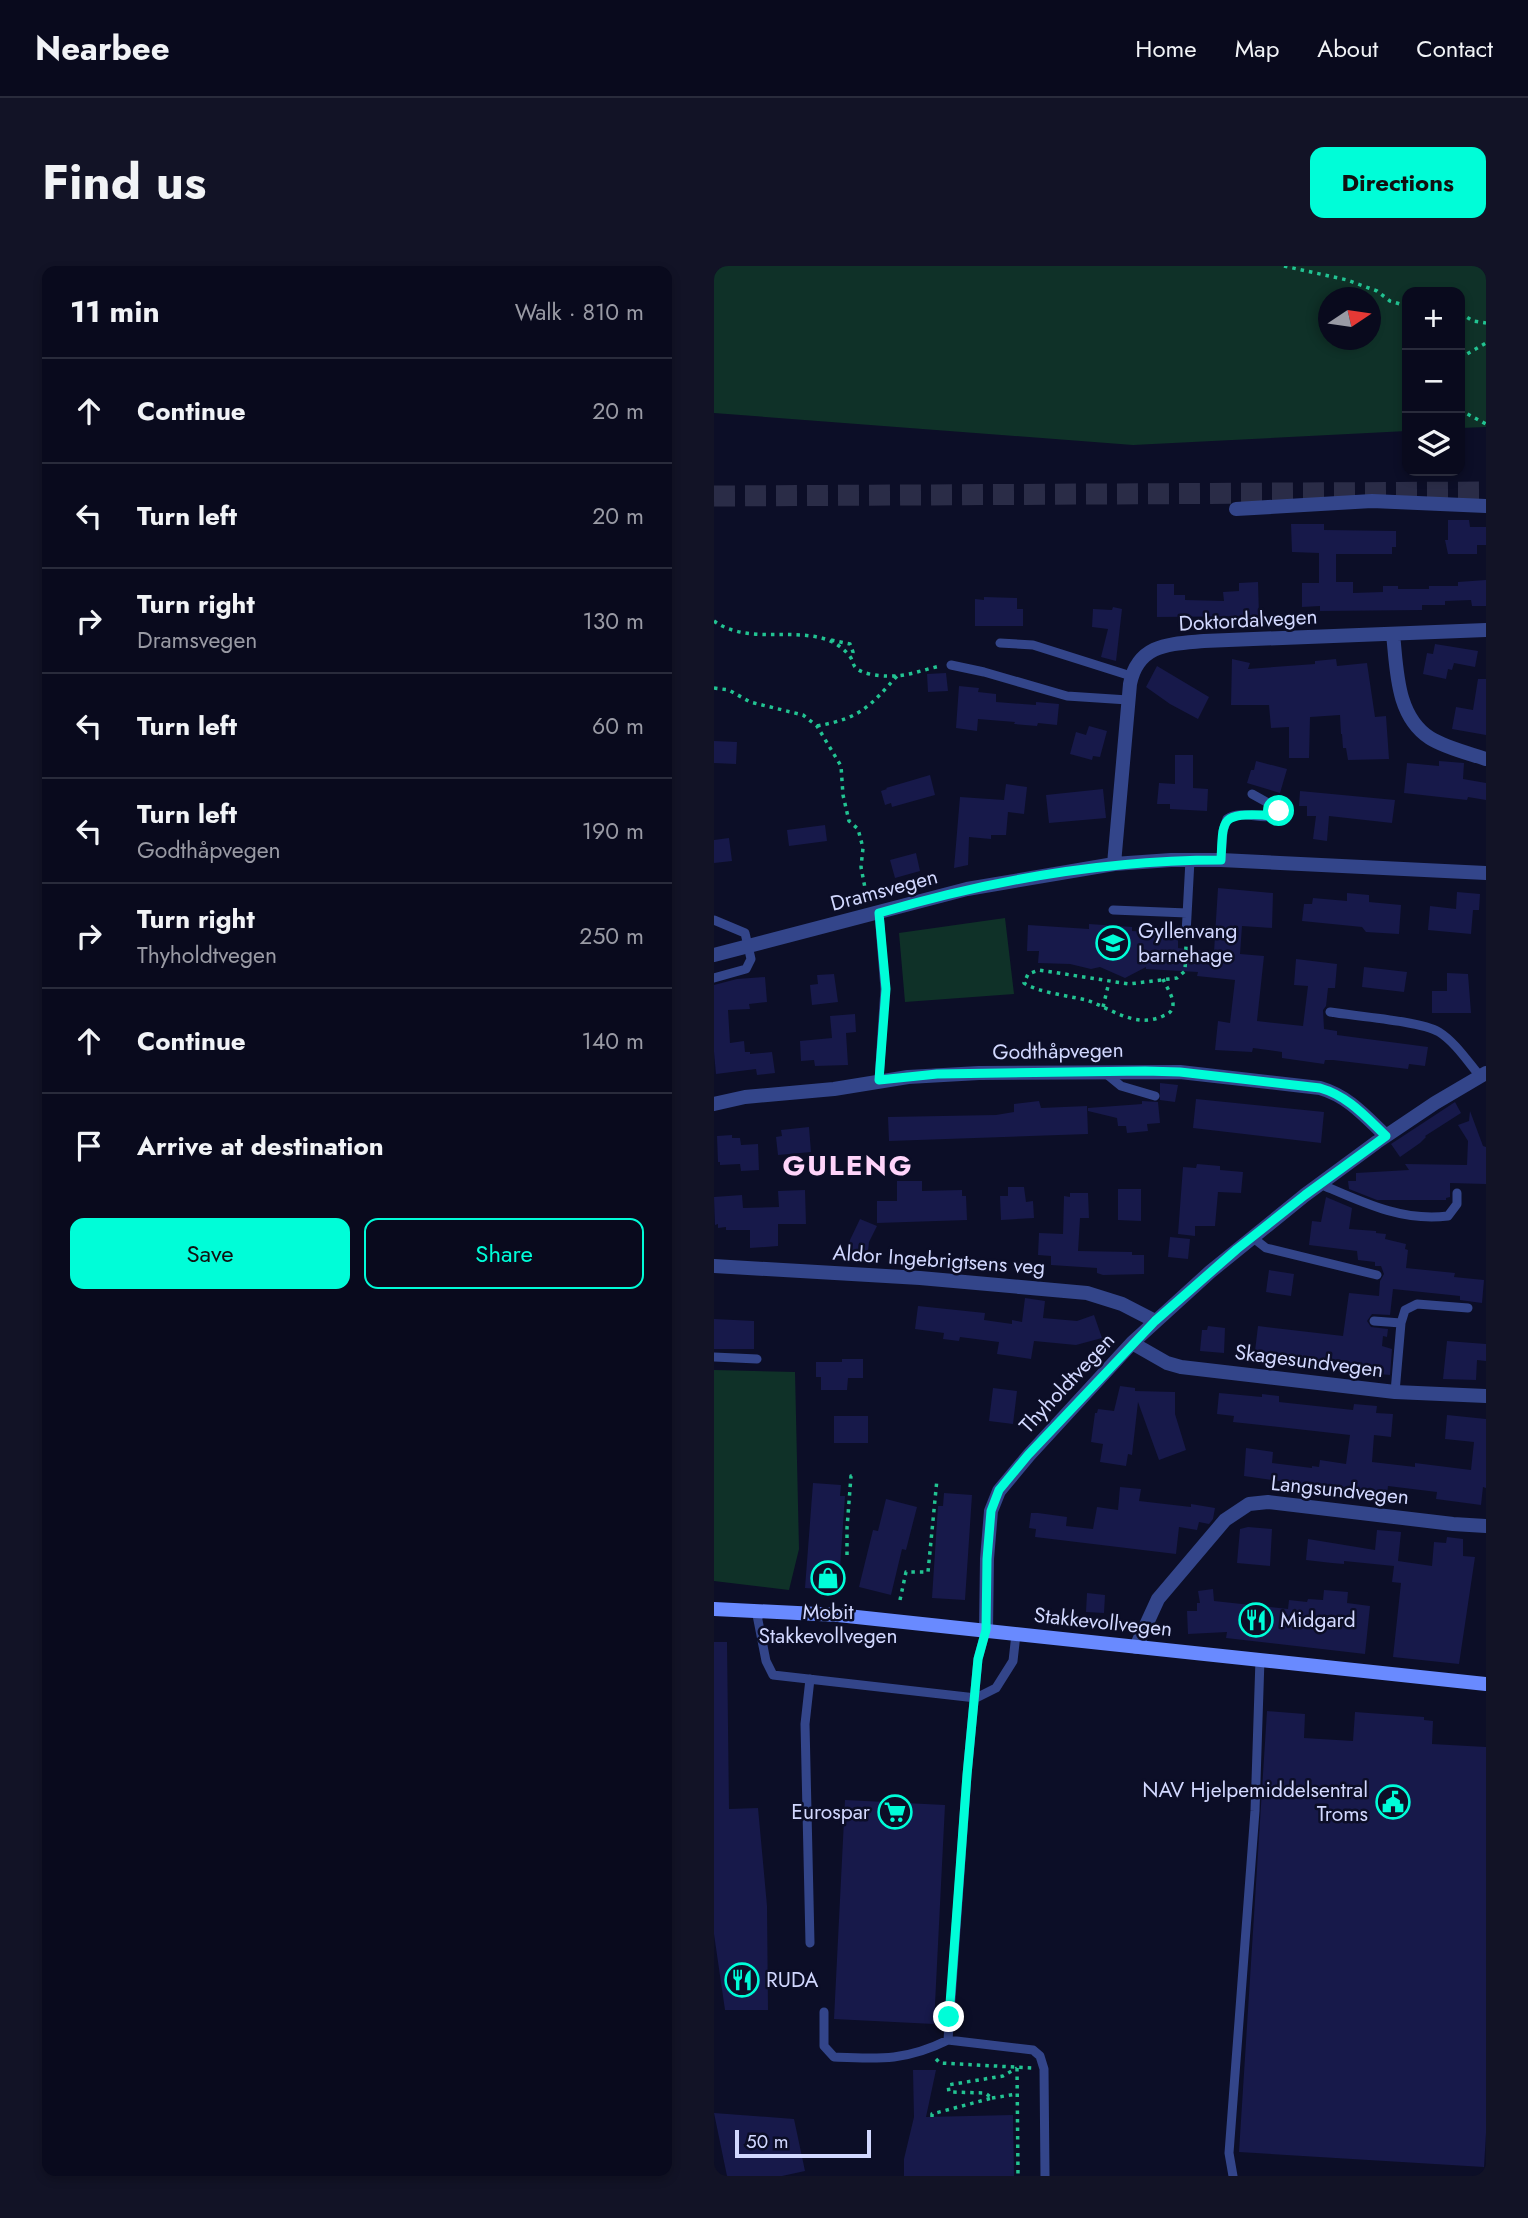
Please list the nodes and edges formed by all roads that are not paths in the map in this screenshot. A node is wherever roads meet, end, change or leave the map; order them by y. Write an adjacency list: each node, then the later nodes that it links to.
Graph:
1 (1486, 506): 2 (street)
2 (1236, 509)
3 (1486, 630): 4 (street, Doktordalvegen)
4 (1394, 634): 7 (street, Doktordalvegen); 9 (street)
5 (1000, 643): 7 (lane)
6 (951, 665): 8 (lane)
7 (1131, 676): 8 (street)
8 (1128, 700): 13 (street)
9 (1486, 759)
10 (1252, 794): 12 (lane)
11 (1191, 860): 12 (street, Dramsvegen); 13 (street, Dramsvegen); 17 (lane)
12 (1221, 860): 14 (street, Dramsvegen)
13 (1114, 864): 15 (street, Dramsvegen)
14 (1486, 873)
15 (876, 908): 20 (street, Dramsvegen); 26 (lane)
16 (1114, 910): 17 (lane)
17 (1187, 913): 19 (lane)
18 (714, 920): 20 (lane)
19 (1186, 933)
20 (748, 947): 21 (street, Dramsvegen); 22 (lane)
21 (714, 956)
22 (714, 978)
23 (1330, 1012): 25 (lane)
24 (1103, 1071): 26 (street, Godthåpvegen); 27 (lane); 29 (street, Godthåpvegen)
25 (1483, 1075): 29 (street, Thyholdtvegen)
26 (879, 1080): 28 (street, Godthåpvegen)
27 (1154, 1096)
28 (714, 1104)
29 (1386, 1136): 30 (street, Thyholdtvegen)
30 (1320, 1185): 31 (lane); 32 (street, Thyholdtvegen)
31 (1457, 1193)
32 (1252, 1237): 34 (lane); 36 (street, Thyholdtvegen)
33 (714, 1266): 36 (street, Aldor Ingebrigtsens veg)
34 (1377, 1275)
35 (1468, 1308): 38 (lane)
36 (1155, 1321): 39 (street, Thyholdtvegen)
37 (1374, 1321): 38 (lane)
38 (1401, 1323): 42 (lane)
39 (1132, 1343): 42 (street, Skagesundvegen); 47 (street, Thyholdtvegen)
40 (714, 1357): 41 (lane)
41 (757, 1359)
42 (1395, 1392): 43 (street, Skagesundvegen)
43 (1486, 1396)
44 (1486, 1526): 49 (street, Langsundvegen)
45 (714, 1609): 46 (street, Stakkevollvegen)
46 (756, 1610): 47 (street, Stakkevollvegen); 51 (lane)
47 (986, 1630): 48 (street, Stakkevollvegen); 53 (lane)
48 (1016, 1634): 49 (street, Stakkevollvegen); 53 (lane)
49 (1136, 1647): 50 (street, Stakkevollvegen)
50 (1261, 1659): 52 (street, Stakkevollvegen); 58 (lane)
51 (810, 1679): 53 (lane); 54 (lane)
52 (1486, 1684)
53 (976, 1698): 56 (lane)
54 (810, 1943)
55 (824, 2012): 56 (lane)
56 (948, 2040): 57 (lane)
57 (1045, 2176)
58 (1233, 2176)

